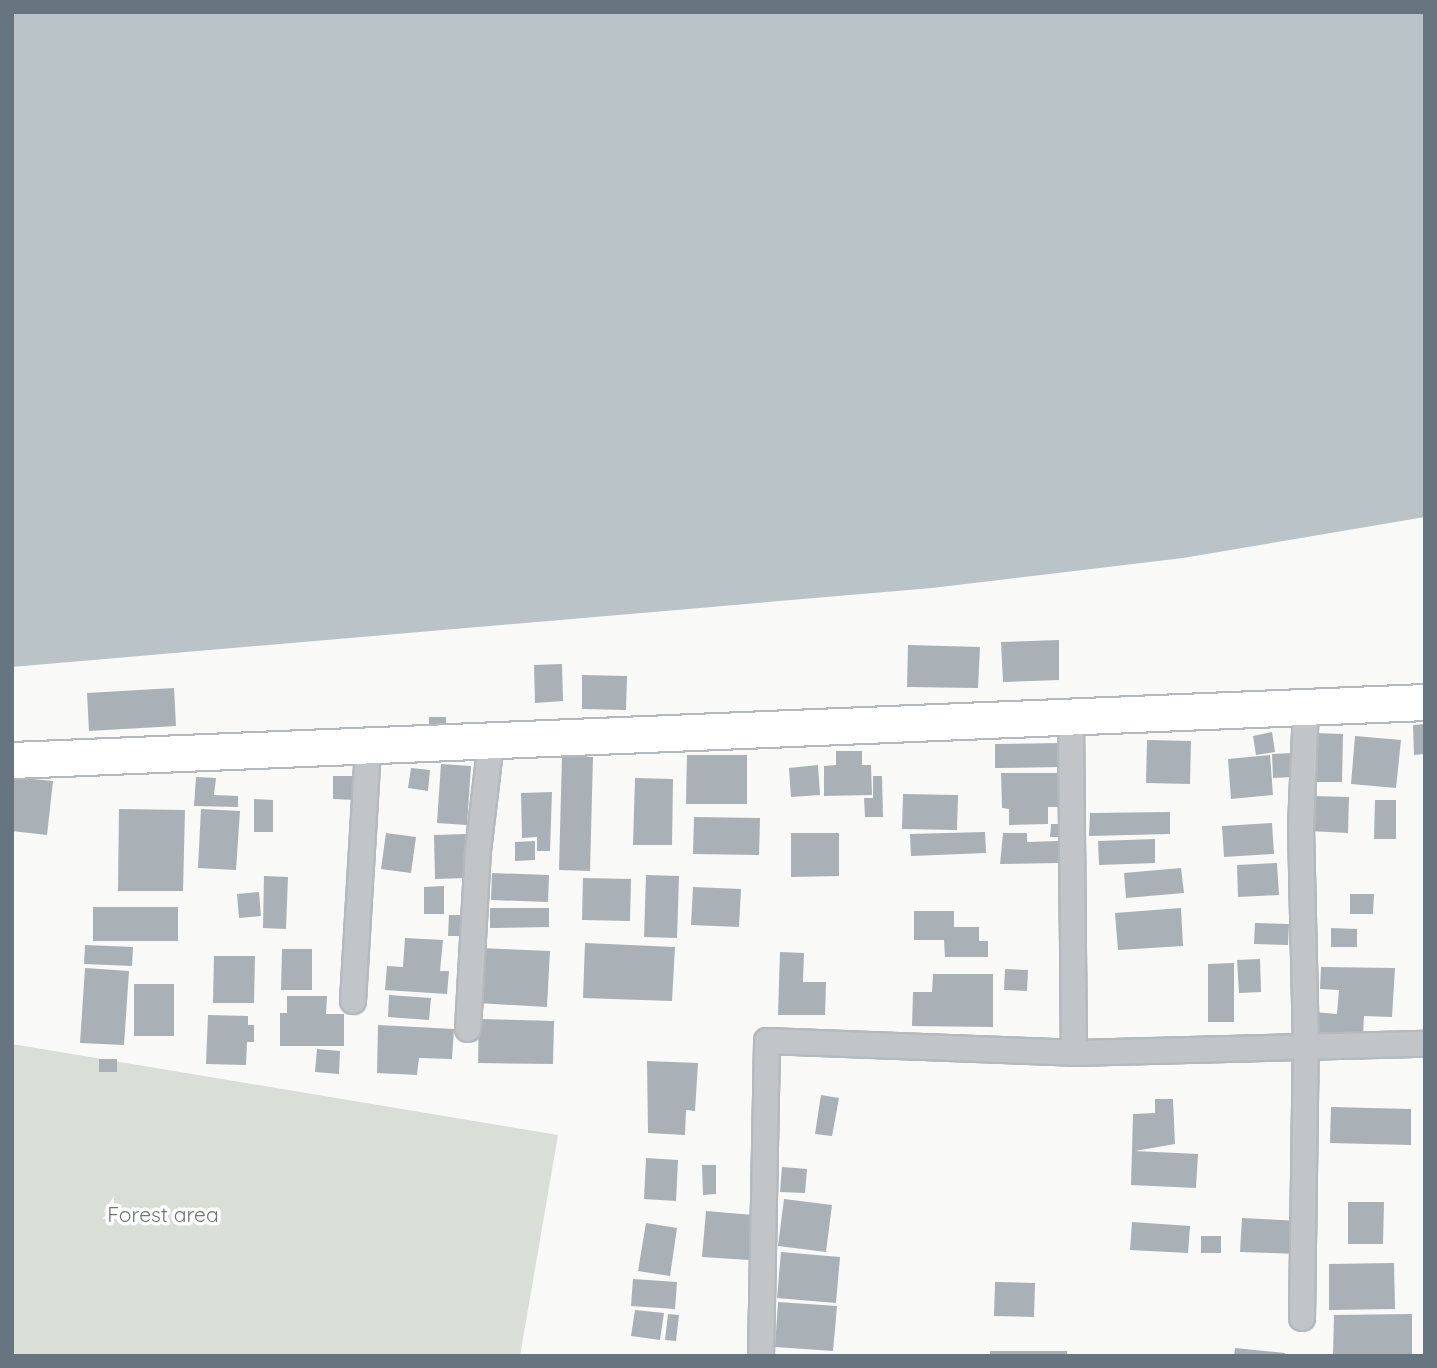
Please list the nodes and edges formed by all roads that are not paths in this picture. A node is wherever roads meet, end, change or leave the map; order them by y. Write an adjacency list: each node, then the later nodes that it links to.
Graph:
1 (1425, 702): 2 (street)
2 (1306, 710): 3 (street); 10 (street)
3 (1072, 718): 4 (street); 11 (street)
4 (491, 742): 5 (street); 8 (street)
5 (368, 744): 6 (street); 7 (street)
6 (12, 760)
7 (353, 1001)
8 (468, 1029)
9 (1425, 1044): 10 (street)
10 (1306, 1048): 11 (street); 12 (street)
11 (1074, 1053): 13 (street)
12 (1302, 1318)
13 (761, 1356)

